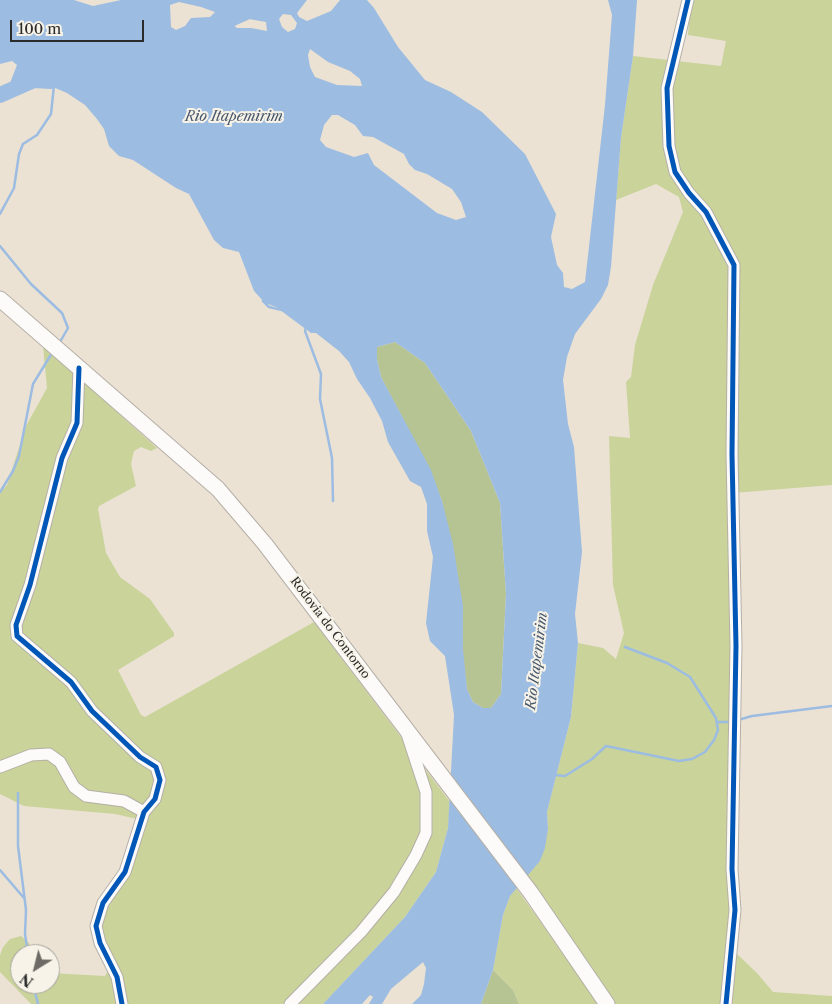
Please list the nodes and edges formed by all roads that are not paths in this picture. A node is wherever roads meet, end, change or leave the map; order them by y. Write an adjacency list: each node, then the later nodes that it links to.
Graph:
1 (688, 0): 10 (street)
2 (0, 299): 3 (main road, Rodovia do Contorno)
3 (79, 368): 4 (main road, Rodovia do Contorno); 6 (street)
4 (404, 726): 8 (street); 9 (main road, Rodovia do Contorno)
5 (0, 767): 6 (street)
6 (144, 812): 7 (street)
7 (122, 1004)
8 (290, 1004)
9 (607, 1004)
10 (726, 1004)

